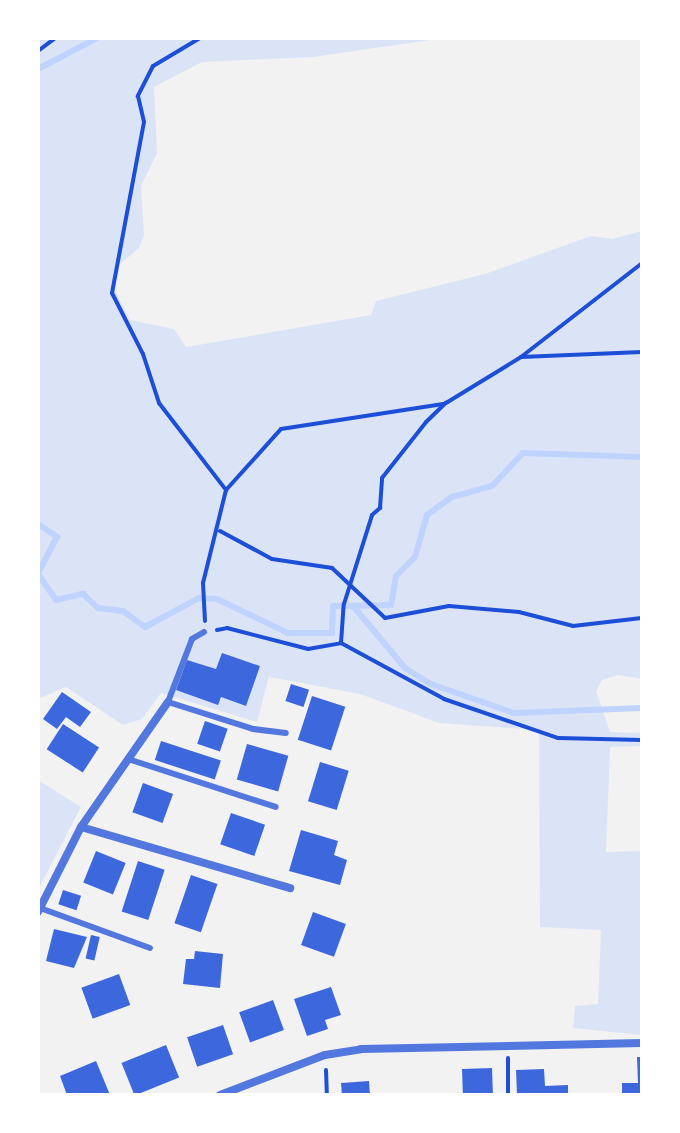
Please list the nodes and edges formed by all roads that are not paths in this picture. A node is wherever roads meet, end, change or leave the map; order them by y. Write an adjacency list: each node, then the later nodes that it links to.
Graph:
1 (204, 632): 2 (lane)
2 (168, 702): 3 (lane); 4 (street)
3 (286, 733)
4 (131, 760): 5 (lane); 6 (street)
5 (276, 807)
6 (81, 827): 7 (street); 8 (street)
7 (290, 888)
8 (39, 910): 9 (lane)
9 (150, 948)
10 (642, 1043): 11 (street)
11 (220, 1095)

